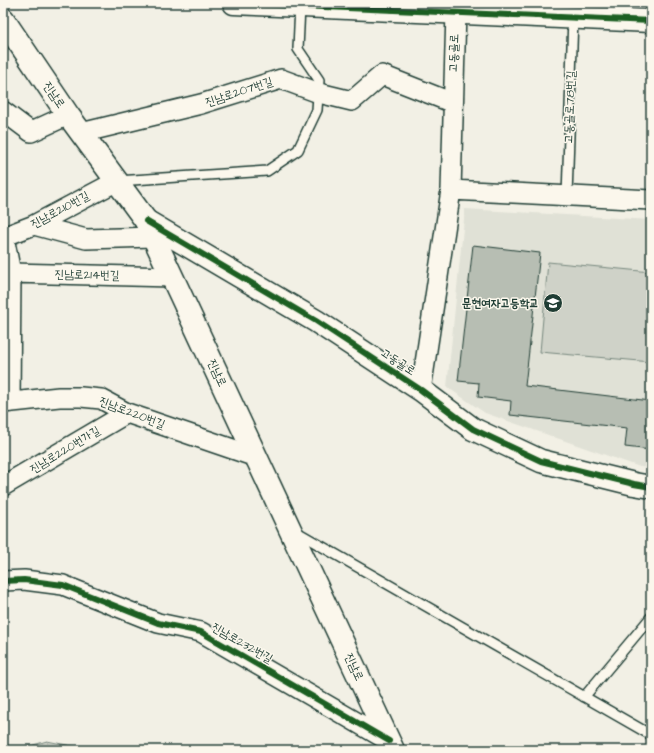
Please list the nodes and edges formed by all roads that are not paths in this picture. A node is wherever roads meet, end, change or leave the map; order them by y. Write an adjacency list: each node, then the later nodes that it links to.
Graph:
1 (234, 3): 2 (street)
2 (300, 6): 3 (street); 8 (lane)
3 (418, 7): 4 (street)
4 (456, 12): 5 (street); 9 (street, 고동골로)
5 (574, 17): 7 (street); 15 (lane, 고동골로78번길)
6 (3, 19): 11 (street, 진남로)
7 (651, 21)
8 (318, 93): 9 (street, 진남로207번길); 12 (street, 진남로207번길); 13 (lane)
9 (453, 103): 14 (street, 고동골로)
10 (3, 111): 11 (street)
11 (68, 115): 12 (street, 진남로)
12 (81, 132): 13 (street, 진남로)
13 (117, 181): 17 (street, 진남로210번길); 18 (street, 진남로)
14 (451, 190): 15 (street); 23 (street, 고동골로)
15 (566, 196): 16 (street)
16 (651, 200)
17 (34, 225): 18 (street); 19 (street, 진남로210번길)
18 (150, 229): 21 (street, 진남로); 23 (street, 고동골로)
19 (4, 237): 20 (street)
20 (7, 274): 21 (street, 진남로214번길); 22 (street)
21 (172, 277): 26 (street, 진남로)
22 (6, 349): 24 (street)
23 (421, 390): 28 (street, 고동골로)
24 (6, 403): 25 (street, 진남로220번길)
25 (127, 413): 26 (street, 진남로220번길); 27 (street, 진남로220번가길)
26 (256, 457): 29 (street, 진남로)
27 (3, 486)
28 (651, 487)
29 (289, 527): 32 (lane); 34 (street, 진남로)
30 (3, 581): 34 (street, 진남로232번길)
31 (651, 617): 32 (lane)
32 (584, 697): 33 (lane)
33 (651, 735)
34 (391, 746)

